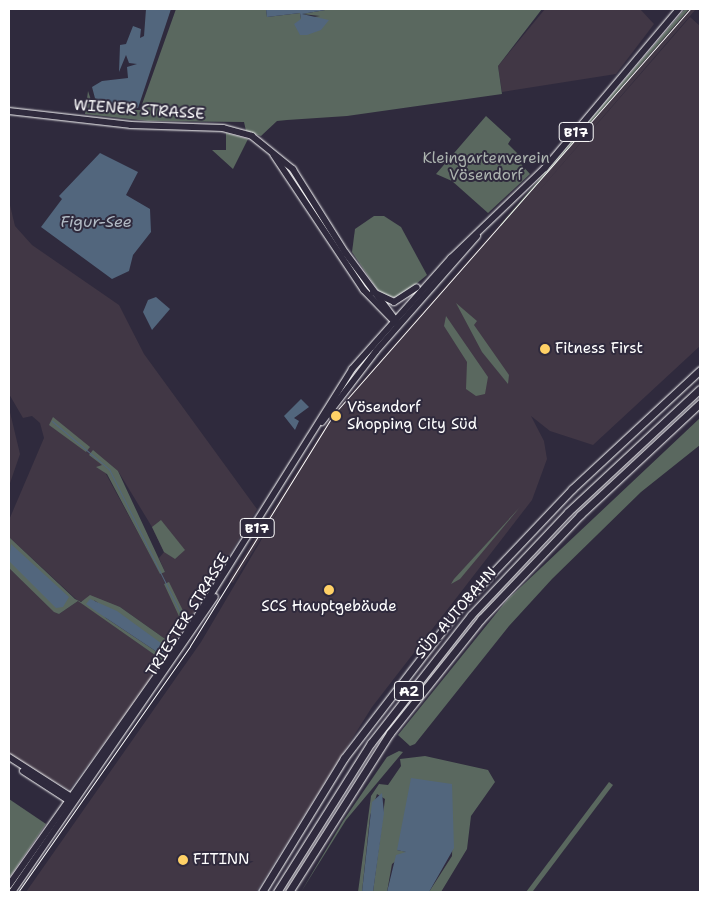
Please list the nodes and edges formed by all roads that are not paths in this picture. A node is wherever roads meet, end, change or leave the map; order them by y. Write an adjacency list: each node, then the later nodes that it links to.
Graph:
1 (679, 9): 4 (main road, TRIESTER STRASSE / B17)
2 (9, 111): 3 (main road, WIENER STRASSE)
3 (264, 144): 6 (main road, WIENER STRASSE); 7 (main road, WIENER STRASSE)
4 (477, 235): 5 (main road, TRIESTER STRASSE / B17); 8 (main road, TRIESTER STRASSE / B17)
5 (441, 268): 6 (main road); 7 (main road, TRIESTER STRASSE / B17)
6 (373, 292): 7 (main road, WIENER STRASSE)
7 (393, 319): 8 (main road, WIENER STRASSE); 14 (main road, TRIESTER STRASSE / B17)
8 (399, 324): 15 (main road, TRIESTER STRASSE / B17)
9 (699, 370): 18 (highway)
10 (700, 389): 19 (highway, SÜD AUTOBAHN / A2)
11 (700, 403): 20 (highway, SÜD AUTOBAHN / A2)
12 (9, 757): 14 (main road)
13 (9, 761): 14 (main road)
14 (70, 799): 15 (main road); 16 (main road, TRIESTER STRASSE / B17)
15 (75, 803): 17 (main road, TRIESTER STRASSE / B17)
16 (9, 885)
17 (12, 892)
18 (262, 892)
19 (277, 892)
20 (289, 892)

